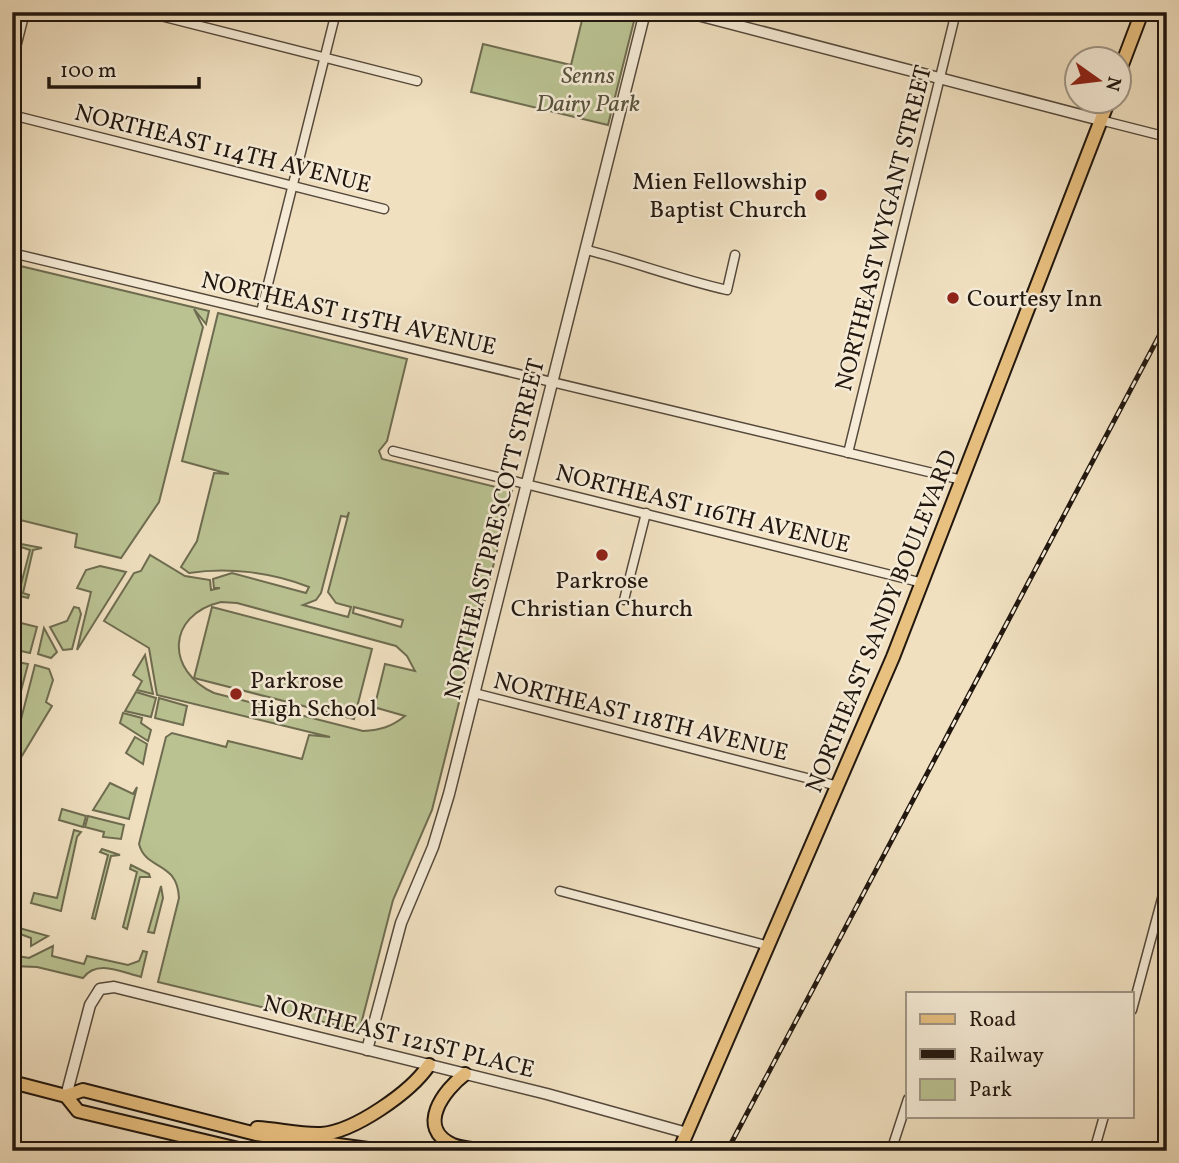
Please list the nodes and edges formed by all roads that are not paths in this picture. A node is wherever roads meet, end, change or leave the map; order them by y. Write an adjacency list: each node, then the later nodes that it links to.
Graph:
1 (25, 12): 10 (street)
2 (145, 12): 9 (street)
3 (336, 12): 9 (street)
4 (645, 12): 19 (street, NORTHEAST PRESCOTT STREET)
5 (686, 12): 11 (street)
6 (956, 12): 11 (street, NORTHEAST WYGANT STREET)
7 (1142, 12): 8 (main road)
8 (1129, 46)
9 (324, 58): 12 (street); 17 (street)
10 (12, 63)
11 (939, 78): 15 (street); 25 (street, NORTHEAST WYGANT STREET)
12 (417, 81)
13 (12, 115): 17 (street, NORTHEAST 114TH AVENUE)
14 (1102, 116): 15 (main road, NORTHEAST SANDY BOULEVARD)
15 (1100, 120): 16 (street); 26 (main road, NORTHEAST SANDY BOULEVARD)
16 (1167, 137)
17 (292, 185): 18 (street, NORTHEAST 114TH AVENUE); 22 (street)
18 (384, 209)
19 (587, 250): 21 (street); 23 (street, NORTHEAST PRESCOTT STREET)
20 (12, 253): 22 (street, NORTHEAST 115TH AVENUE)
21 (735, 255)
22 (261, 312): 23 (street, NORTHEAST 115TH AVENUE)
23 (553, 382): 25 (street, NORTHEAST 115TH AVENUE); 27 (street, NORTHEAST PRESCOTT STREET)
24 (393, 451): 27 (street, NORTHEAST 116TH AVENUE)
25 (848, 453): 26 (street, NORTHEAST 115TH AVENUE)
26 (962, 480): 29 (main road, NORTHEAST SANDY BOULEVARD)
27 (527, 485): 28 (street, NORTHEAST 116TH AVENUE); 31 (street, NORTHEAST PRESCOTT STREET)
28 (646, 513): 29 (street, NORTHEAST 116TH AVENUE); 30 (street)
29 (923, 583): 32 (main road, NORTHEAST SANDY BOULEVARD)
30 (624, 600)
31 (474, 693): 32 (street, NORTHEAST 118TH AVENUE); 37 (street, NORTHEAST PRESCOTT STREET)
32 (838, 786): 35 (main road, NORTHEAST SANDY BOULEVARD)
33 (1167, 880): 36 (street)
34 (560, 891): 35 (street)
35 (769, 946): 45 (main road, NORTHEAST SANDY BOULEVARD)
36 (1134, 1003)
37 (367, 1050): 38 (street, NORTHEAST 121ST PLACE); 41 (street, NORTHEAST 121ST PLACE)
38 (429, 1065): 39 (street, NORTHEAST 121ST PLACE); 44 (main road)
39 (465, 1074): 45 (street, NORTHEAST 121ST PLACE); 49 (main road)
40 (12, 1082): 41 (main road)
41 (66, 1096): 44 (main road); 47 (main road)
42 (906, 1105): 51 (street)
43 (1104, 1118): 46 (street)
44 (219, 1126): 48 (main road)
45 (687, 1133): 50 (main road, NORTHEAST SANDY BOULEVARD)
46 (1097, 1150)
47 (247, 1151)
48 (383, 1151)
49 (486, 1151)
50 (679, 1151)
51 (891, 1151)

